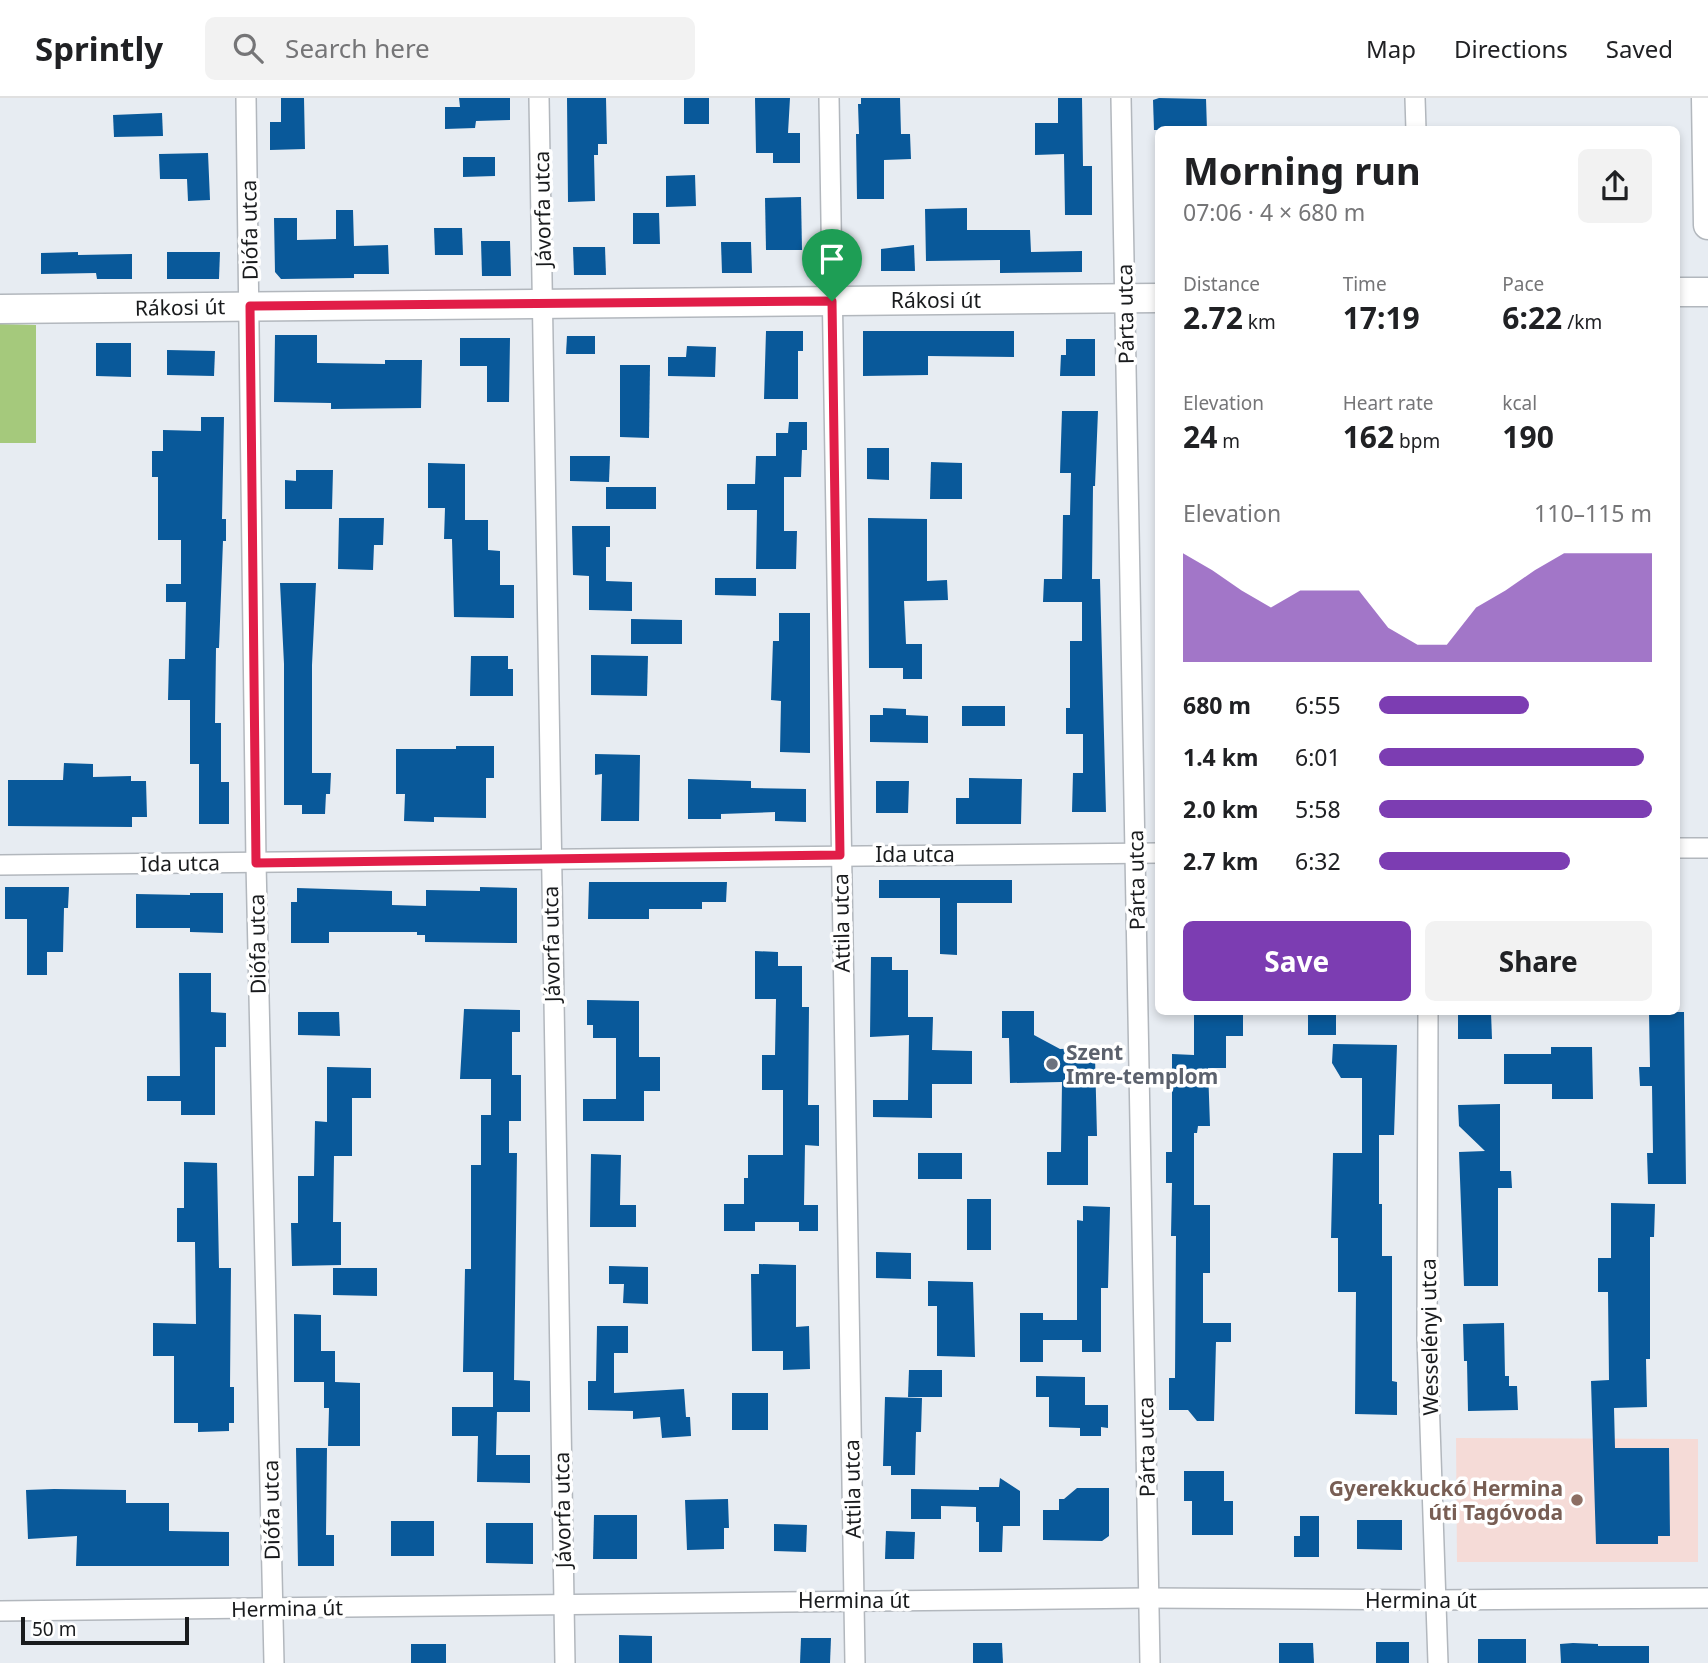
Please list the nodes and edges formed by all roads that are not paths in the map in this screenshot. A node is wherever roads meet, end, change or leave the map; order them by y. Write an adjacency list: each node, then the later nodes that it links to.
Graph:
1 (246, 98): 15 (street, Diófa utca)
2 (540, 98): 14 (street, Jávorfa utca)
3 (829, 98): 13 (street, Attila utca)
4 (1121, 98): 12 (street, Párta utca)
5 (1415, 98): 7 (street)
6 (1706, 98): 8 (main road)
7 (1416, 126)
8 (1708, 225)
9 (1680, 292): 10 (main road)
10 (1708, 292)
11 (1155, 298): 12 (main road, Rákosi út)
12 (1125, 299): 13 (main road, Rákosi út); 20 (street, Párta utca)
13 (832, 301): 14 (main road, Rákosi út); 21 (street, Attila utca)
14 (544, 304): 15 (main road, Rákosi út); 22 (street, Jávorfa utca)
15 (250, 306): 16 (main road, Rákosi út); 23 (street, Diófa utca)
16 (0, 309)
17 (1680, 848): 18 (street)
18 (1708, 848)
19 (1155, 853): 20 (street, Ida utca)
20 (1136, 854): 21 (street, Ida utca); 26 (street, Párta utca)
21 (840, 855): 22 (street, Ida utca); 28 (street, Attila utca)
22 (550, 860): 23 (street, Ida utca); 30 (street, Jávorfa utca)
23 (256, 863): 24 (street, Ida utca); 31 (street, Diófa utca)
24 (0, 865)
25 (1428, 1015): 29 (street, Wesselényi utca)
26 (1148, 1598): 28 (street, Hermina út); 29 (street, Hermina út); 36 (street, Párta utca)
27 (1708, 1598): 29 (street, Hermina út)
28 (854, 1600): 30 (street, Hermina út); 35 (street, Attila utca)
29 (1437, 1600): 37 (street, Wesselényi utca)
30 (564, 1602): 31 (street, Hermina út); 34 (street, Jávorfa utca)
31 (273, 1609): 32 (street, Hermina út); 33 (street, Diófa utca)
32 (0, 1611)
33 (274, 1663)
34 (565, 1663)
35 (856, 1663)
36 (1150, 1663)
37 (1438, 1663)

